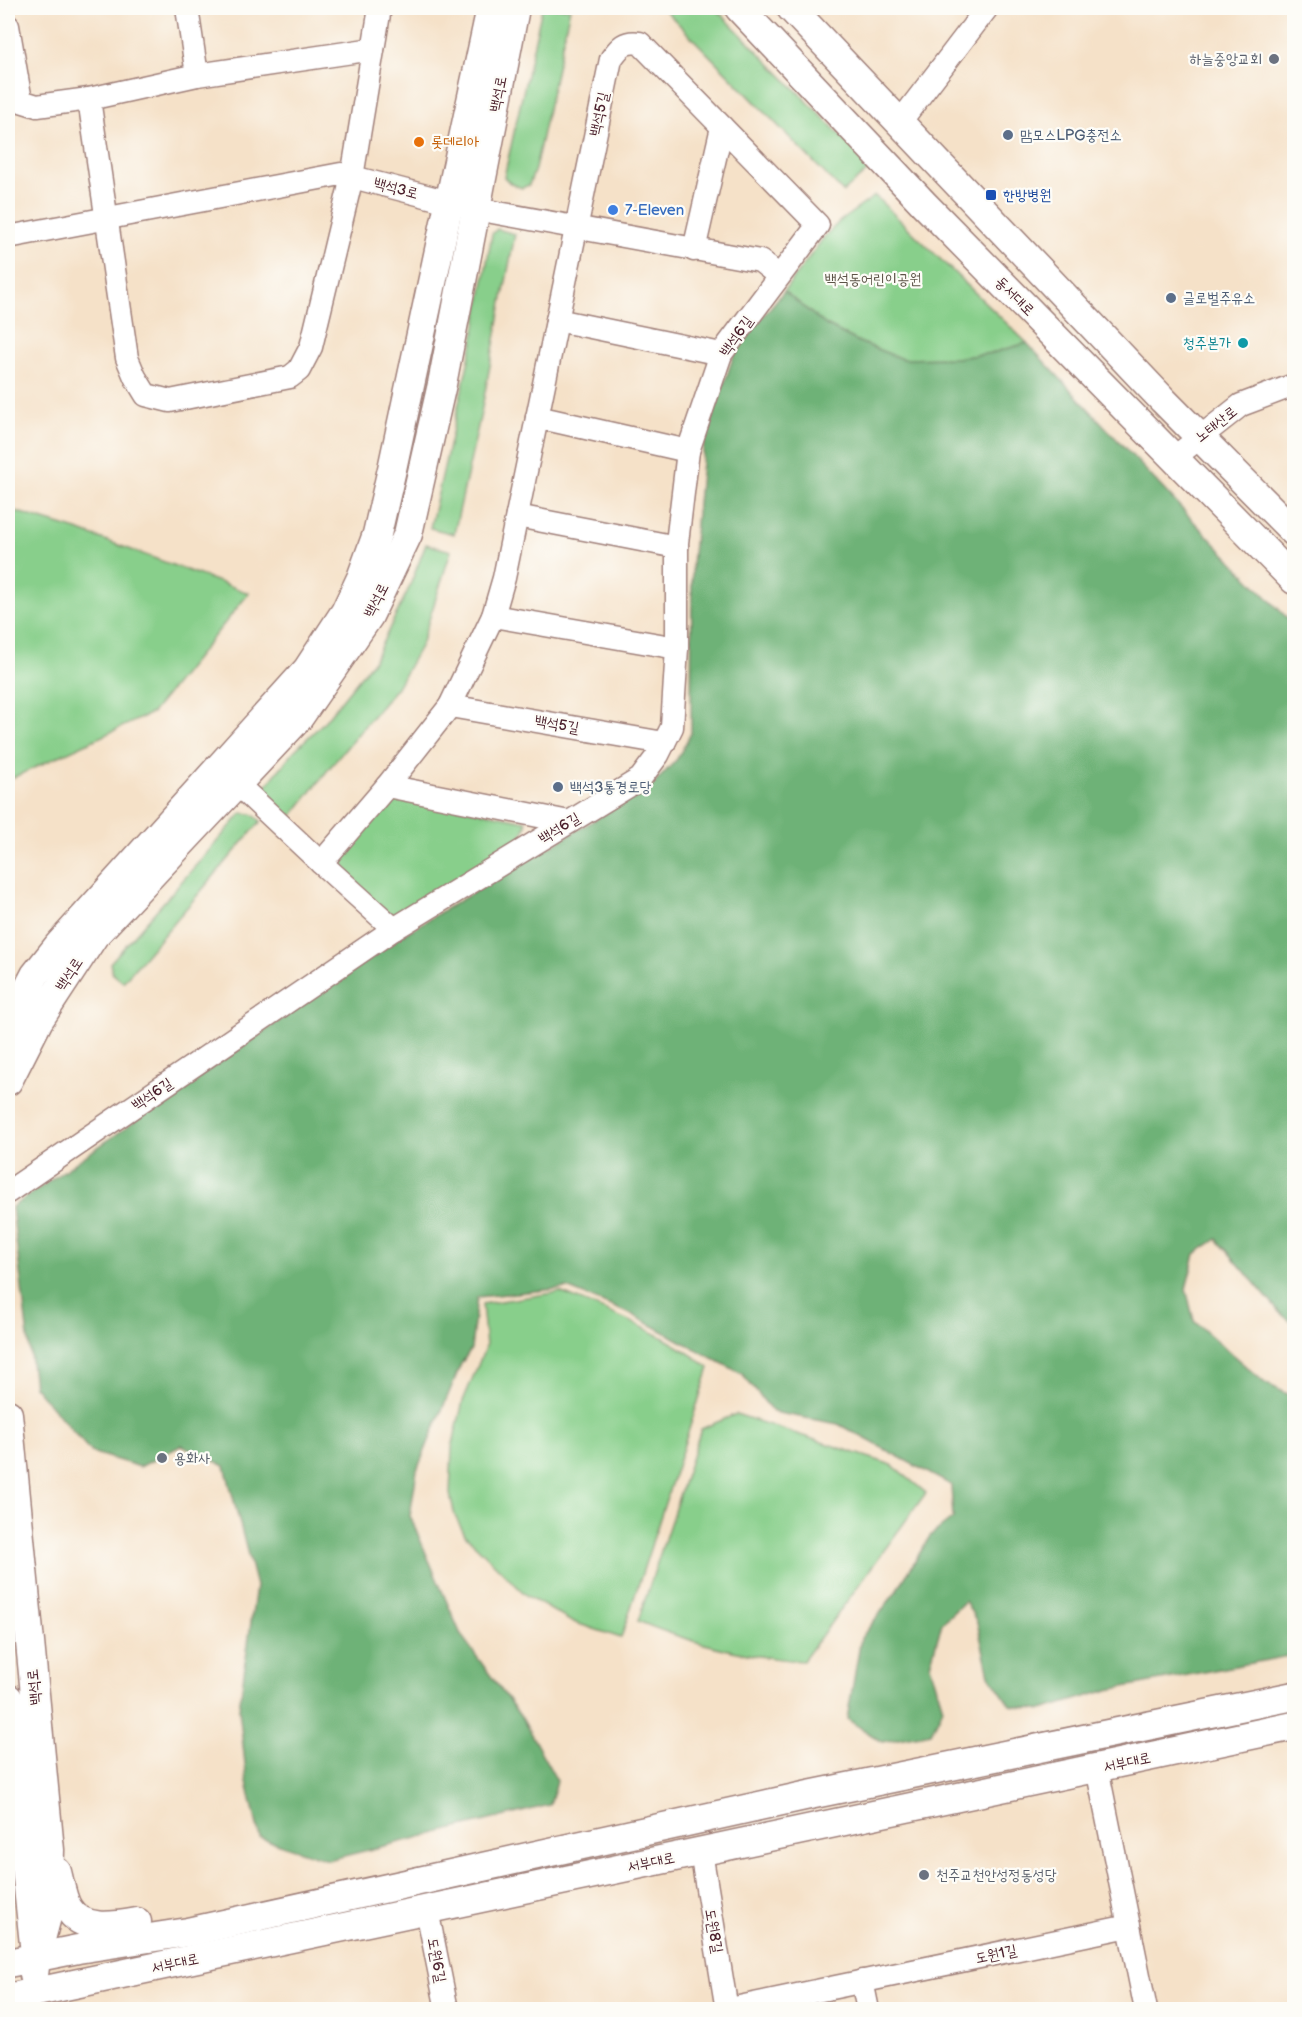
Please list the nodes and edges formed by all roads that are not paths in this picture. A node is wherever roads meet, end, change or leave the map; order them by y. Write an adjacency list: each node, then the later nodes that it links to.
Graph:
1 (187, 8): 10 (street)
2 (380, 8): 9 (street)
3 (491, 8): 15 (main road, 백석로)
4 (515, 8): 16 (main road, 백석로)
5 (739, 8): 29 (main road, 동서대로)
6 (791, 8): 12 (main road)
7 (987, 8): 12 (street)
8 (8, 26): 11 (street)
9 (373, 49): 10 (street); 14 (street)
10 (197, 75): 11 (street)
11 (88, 99): 17 (street)
12 (900, 122): 27 (main road)
13 (722, 127): 18 (street, 백석5길); 19 (street, 백석5길); 21 (street)
14 (351, 177): 15 (street, 백석3로); 17 (street, 백석3로); 17 (street)
15 (448, 202): 16 (street, 백석3로); 43 (main road, 백석로)
16 (476, 209): 19 (street, 백석3로); 38 (main road, 백석로)
17 (105, 219): 20 (street, 백석3로)
18 (818, 225): 22 (street, 백석6길)
19 (576, 229): 21 (street, 백석3로); 23 (street, 백석5길)
20 (8, 237)
21 (694, 250): 22 (street, 백석3로)
22 (779, 276): 24 (street, 백석6길)
23 (557, 320): 24 (street); 26 (street, 백석5길)
24 (721, 354): 28 (street, 백석6길)
25 (1294, 385): 27 (street, 노태산로)
26 (537, 417): 28 (street); 30 (street, 백석5길)
27 (1201, 436): 29 (street, 노태산로); 31 (main road)
28 (688, 451): 32 (street, 백석6길)
29 (1175, 457): 33 (main road, 동서대로)
30 (517, 516): 32 (street); 34 (street, 백석5길)
31 (1294, 532)
32 (677, 548): 35 (street, 백석6길)
33 (1294, 580)
34 (493, 616): 35 (street); 36 (street, 백석5길)
35 (677, 648): 37 (street, 백석6길)
36 (450, 705): 37 (street, 백석5길); 39 (street, 백석5길)
37 (664, 743): 40 (street, 백석6길)
38 (237, 784): 41 (street); 44 (main road, 백석로)
39 (387, 786): 40 (street); 41 (street, 백석5길)
40 (569, 822): 42 (street, 백석6길)
41 (321, 863): 42 (street)
42 (394, 929): 45 (street, 백석6길)
43 (8, 1027)
44 (8, 1082)
45 (8, 1192)
46 (8, 1414): 52 (main road, 백석로)
47 (1294, 1696): 57 (main road, 서부대로)
48 (8, 1698): 51 (main road, 백석로)
49 (1294, 1726): 50 (main road, 서부대로)
50 (1097, 1768): 53 (main road, 서부대로); 56 (street)
51 (20, 1820): 54 (main road); 58 (main road, 백석로)
52 (50, 1850): 57 (main road); 58 (main road, 백석로)
53 (701, 1852): 55 (main road, 서부대로); 62 (street, 도원8길)
54 (8, 1890)
55 (427, 1910): 61 (main road, 서부대로); 63 (street, 도원6길)
56 (1129, 1926): 60 (street, 도원1길); 65 (street)
57 (188, 1932): 58 (main road, 서부대로)
58 (36, 1958): 59 (main road, 서부대로); 61 (main road, 백석로)
59 (8, 1963)
60 (862, 1981): 62 (street, 도원1길); 64 (street)
61 (24, 2000)
62 (726, 2009)
63 (447, 2010)
64 (868, 2010)
65 (1146, 2010)

